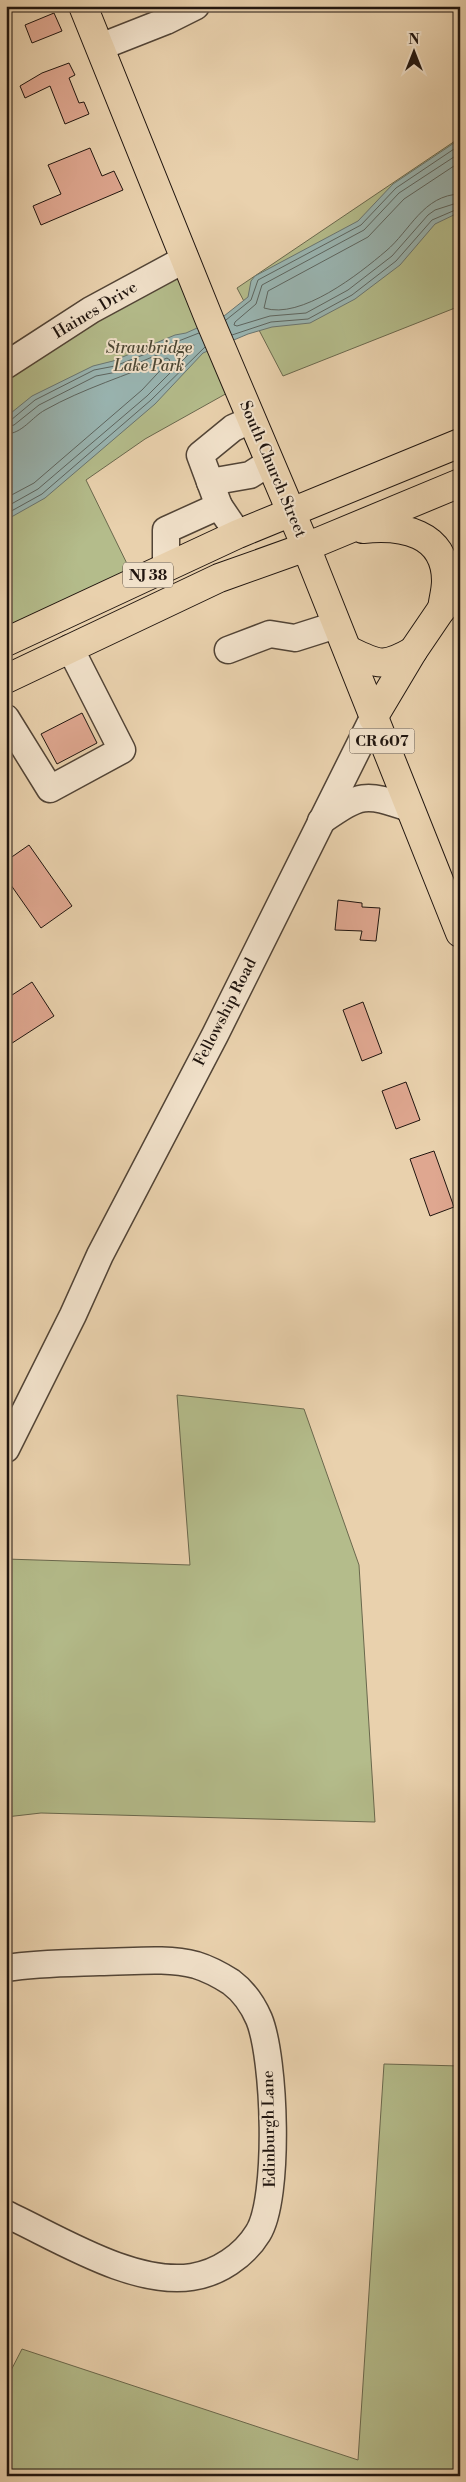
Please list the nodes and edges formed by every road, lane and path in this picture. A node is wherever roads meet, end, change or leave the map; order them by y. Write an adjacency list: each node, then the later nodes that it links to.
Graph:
1 (83, 6): 3 (main road, South Church Street / CR 607)
2 (196, 6): 3 (street)
3 (100, 47): 4 (main road, South Church Street / CR 607)
4 (184, 256): 5 (street, Haines Drive); 6 (main road, South Church Street / CR 607)
5 (6, 365)
6 (250, 420): 8 (main road, South Church Street / CR 607); 9 (street)
7 (460, 443): 12 (main road, NJ 38)
8 (270, 463): 9 (street); 12 (main road, South Church Street / CR 607)
9 (210, 482): 11 (street)
10 (460, 483): 13 (main road, NJ 38)
11 (219, 506): 14 (street); 16 (street)
12 (290, 511): 14 (main road, NJ 38); 15 (main road, South Church Street / CR 607)
13 (346, 531): 15 (main road, NJ 38); 18 (main road)
14 (238, 534): 16 (main road, NJ 38)
15 (306, 547): 19 (main road, South Church Street / CR 607); 21 (main road, NJ 38)
16 (166, 566): 20 (main road, NJ 38)
17 (460, 582): 18 (main road, Fellowship Road)
18 (442, 609): 24 (main road, Fellowship Road)
19 (336, 625): 22 (street); 23 (main road, South Church Street / CR 607)
20 (6, 642)
21 (70, 648): 25 (main road, NJ 38); 26 (street)
22 (228, 650)
23 (348, 650): 24 (main road); 27 (main road, South Church Street / CR 607)
24 (414, 651): 27 (main road, Fellowship Road)
25 (6, 679)
26 (6, 718)
27 (373, 718): 28 (main road, South Church Street / CR 607); 29 (street, Fellowship Road)
28 (409, 808): 29 (street); 30 (main road, South Church Street / CR 607)
29 (319, 823): 32 (street, Fellowship Road)
30 (452, 894): 31 (main road, South Church Street / CR 607)
31 (460, 933)
32 (6, 1449)
33 (6, 1968): 34 (street, Edinburgh Lane)
34 (6, 2214)

